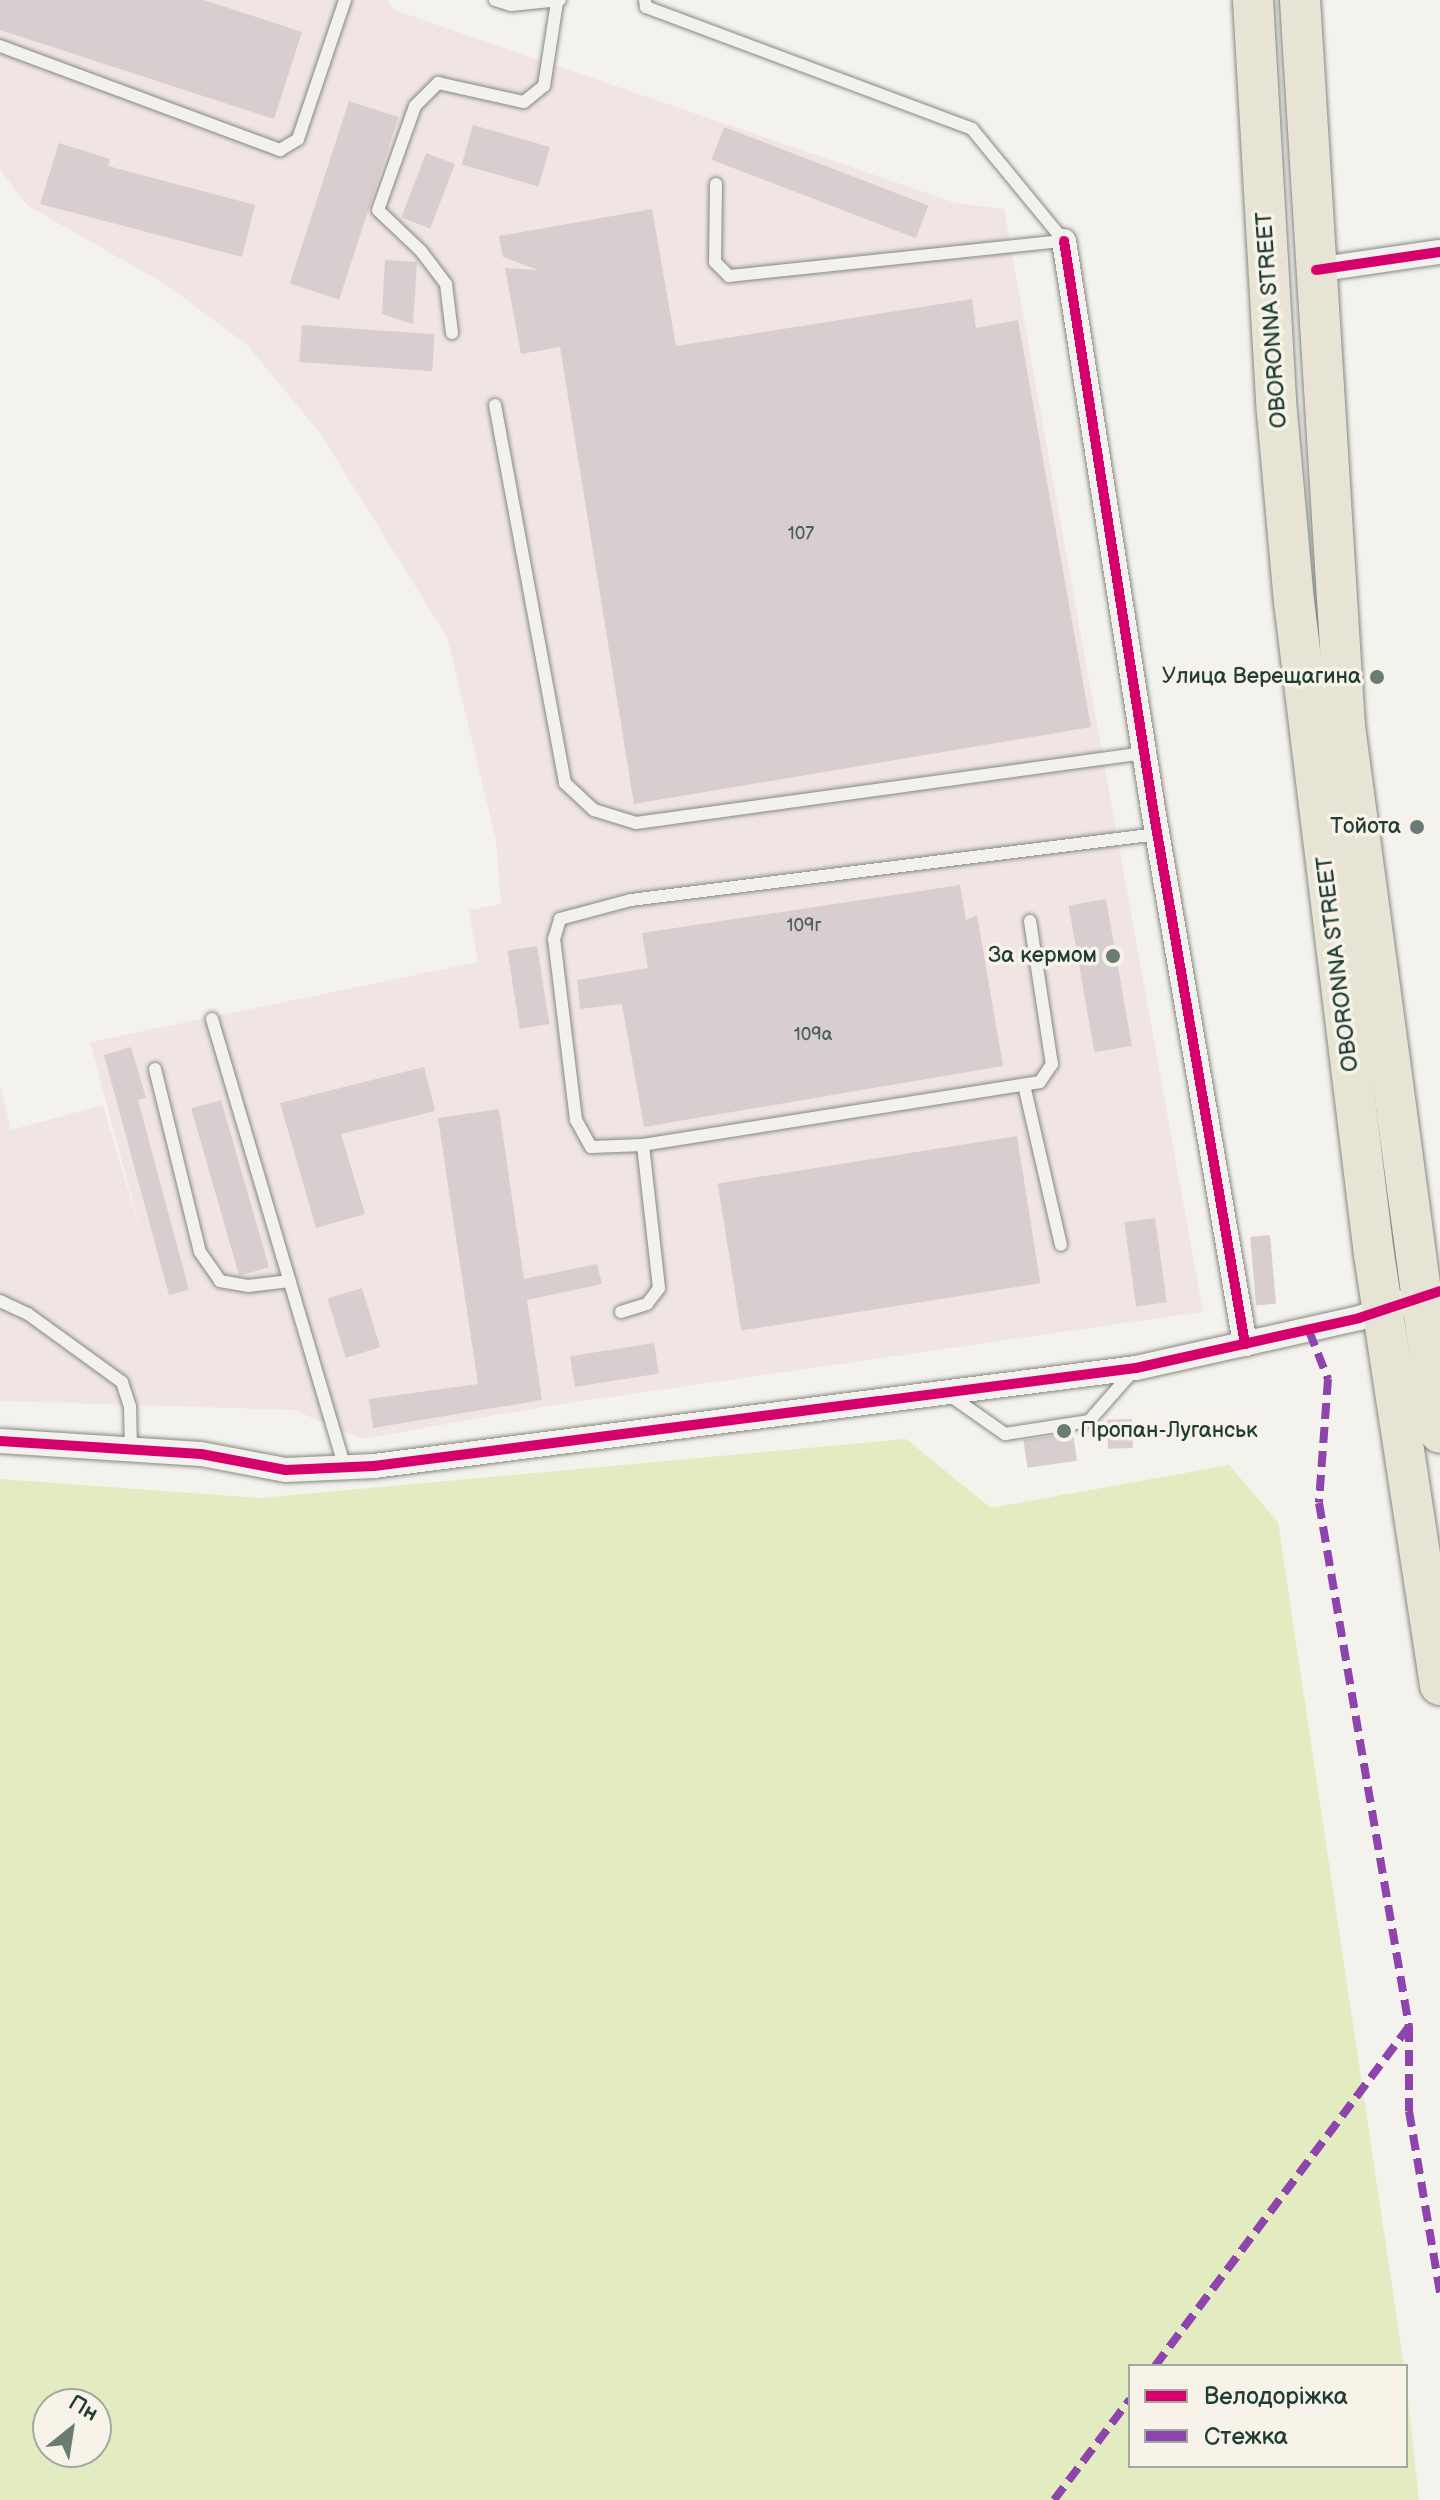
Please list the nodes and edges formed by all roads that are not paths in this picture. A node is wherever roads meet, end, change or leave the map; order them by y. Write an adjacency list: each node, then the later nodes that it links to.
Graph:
1 (345, 0): 7 (lane)
2 (495, 0): 6 (lane)
3 (645, 0): 9 (lane)
4 (1253, 0): 23 (main road, OBORONNA STREET)
5 (1300, 0): 11 (main road, OBORONNA STREET)
6 (559, 1): 12 (lane)
7 (0, 46)
8 (716, 184): 9 (lane)
9 (1064, 241): 14 (street)
10 (1440, 252): 11 (street)
11 (1316, 270): 23 (main road, OBORONNA STREET)
12 (452, 333)
13 (495, 405): 14 (lane)
14 (1144, 753): 15 (street)
15 (1157, 834): 20 (lane); 26 (street)
16 (1030, 921): 19 (lane)
17 (212, 1019): 22 (lane)
18 (155, 1069): 22 (lane)
19 (1024, 1085): 20 (lane); 21 (lane)
20 (643, 1145): 25 (lane)
21 (1061, 1245)
22 (290, 1281): 32 (lane)
23 (1414, 1299): 26 (street); 29 (main road, OBORONNA STREET); 33 (main road, OBORONNA STREET)
24 (0, 1301): 31 (lane)
25 (621, 1312)
26 (1245, 1344): 27 (street)
27 (1136, 1368): 28 (street); 28 (lane)
28 (945, 1392): 32 (street)
29 (1440, 1433)
30 (0, 1441): 31 (street)
31 (131, 1449): 32 (street)
32 (345, 1468)
33 (1440, 1685)

